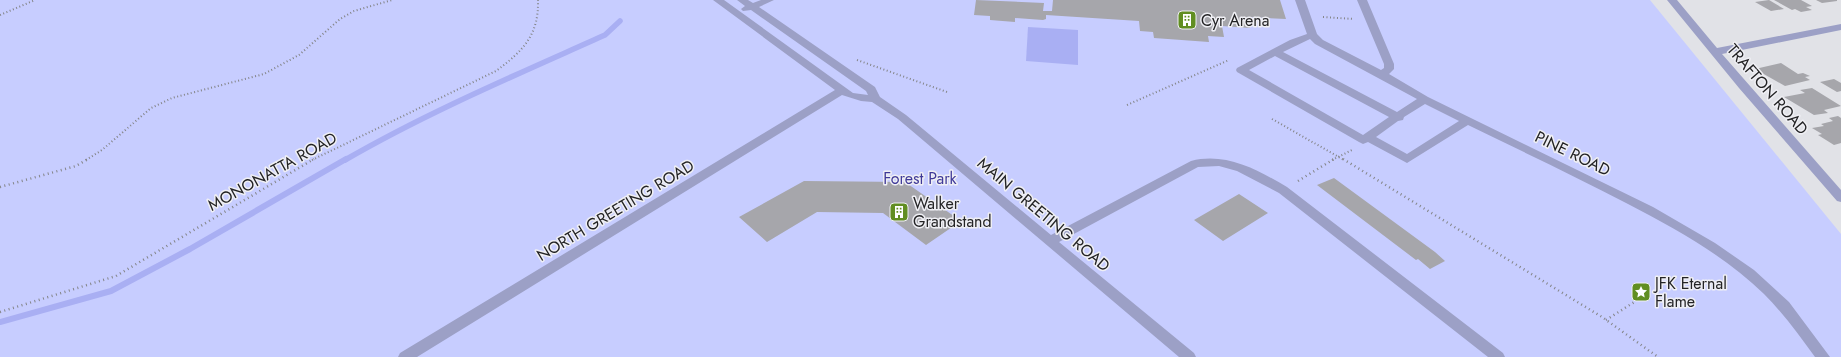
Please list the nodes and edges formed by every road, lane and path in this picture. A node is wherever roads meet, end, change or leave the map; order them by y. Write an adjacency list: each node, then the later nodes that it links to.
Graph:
1 (35, 0): 12 (path)
2 (392, 0): 28 (path)
3 (538, 0): 33 (path, MONONATTA ROAD)
4 (718, 0): 11 (street, MAIN GREETING ROAD)
5 (742, 0): 10 (street, MAIN GREETING ROAD)
6 (769, 0): 10 (street)
7 (1300, 0): 14 (street)
8 (1362, 0): 18 (street)
9 (1672, 0): 16 (street, TRAFTON ROAD)
10 (752, 7): 11 (street); 21 (street, MAIN GREETING ROAD)
11 (736, 13): 19 (street, MAIN GREETING ROAD)
12 (0, 15)
13 (1841, 27): 16 (street)
14 (1312, 35): 15 (street); 18 (street, PINE ROAD)
15 (1274, 52): 23 (street); 26 (street)
16 (1715, 52): 30 (street, TRAFTON ROAD)
17 (857, 60): 20 (path)
18 (1381, 75): 22 (street, PINE ROAD)
19 (843, 90): 21 (street, MAIN GREETING ROAD); 35 (street, NORTH GREETING ROAD)
20 (947, 92)
21 (875, 99): 31 (street, MAIN GREETING ROAD)
22 (1424, 99): 23 (street); 25 (street, PINE ROAD)
23 (1399, 118): 26 (street)
24 (1272, 119): 27 (path)
25 (1468, 120): 26 (street); 39 (street, PINE ROAD)
26 (1366, 138): 27 (path)
27 (1338, 156): 29 (path); 34 (path)
28 (0, 187)
29 (1283, 190): 31 (street); 37 (street)
30 (1841, 198)
31 (1050, 241): 36 (street, MAIN GREETING ROAD)
32 (1636, 300): 34 (path)
33 (0, 312)
34 (1606, 320): 38 (path)
35 (405, 357)
36 (1189, 357)
37 (1498, 357)
38 (1658, 357)
39 (1823, 357)

